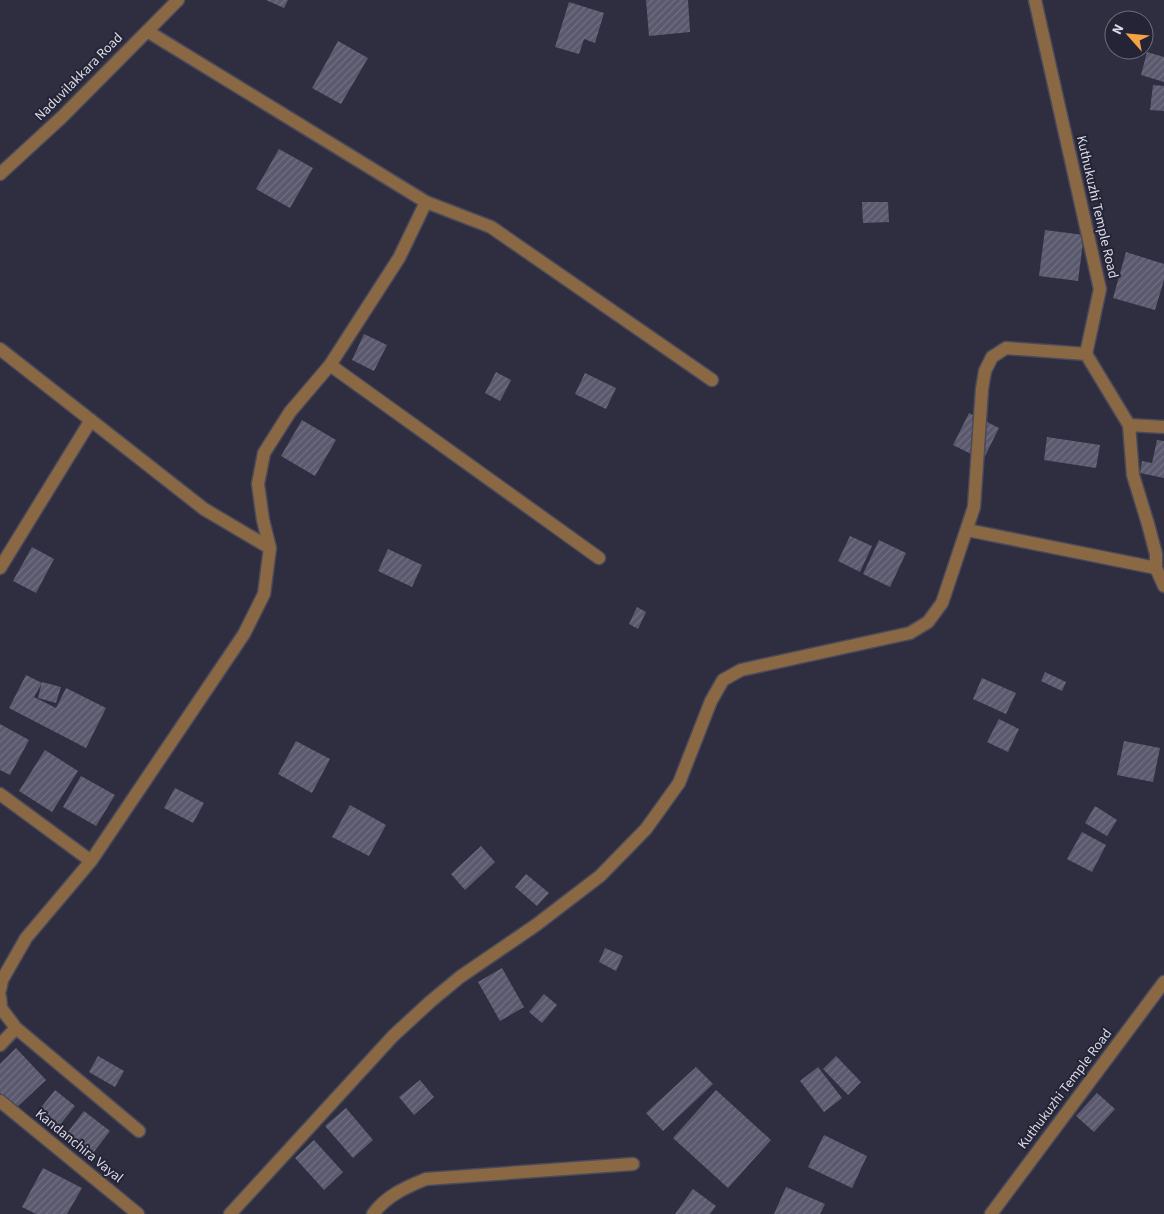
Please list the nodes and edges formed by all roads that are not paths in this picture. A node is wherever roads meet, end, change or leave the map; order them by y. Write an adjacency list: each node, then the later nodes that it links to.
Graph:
1 (178, 0): 3 (street, Naduvilakkara Road)
2 (1035, 0): 7 (street, Kuthukuzhi Temple Road)
3 (147, 31): 4 (street, Naduvilakkara Road); 5 (street)
4 (0, 174)
5 (426, 202): 8 (street); 9 (street)
6 (0, 349): 10 (street)
7 (1086, 354): 11 (street); 13 (street)
8 (330, 365): 14 (street); 15 (street)
9 (712, 380)
10 (91, 420): 14 (street); 16 (street)
11 (1129, 425): 12 (street); 17 (street)
12 (1164, 427)
13 (967, 530): 17 (street); 30 (street)
14 (270, 548): 20 (street)
15 (599, 558)
16 (0, 568)
17 (1156, 568): 18 (street)
18 (1164, 586)
19 (0, 794): 20 (street)
20 (91, 861): 22 (street)
21 (1164, 982): 32 (street, Kuthukuzhi Temple Road)
22 (0, 990)
23 (0, 997): 24 (street)
24 (16, 1028): 25 (street); 27 (street)
25 (0, 1045)
26 (0, 1101): 29 (street, Kandanchira Vayal)
27 (139, 1131)
28 (633, 1164): 31 (street)
29 (138, 1214)
30 (230, 1214)
31 (374, 1214)
32 (991, 1214)

